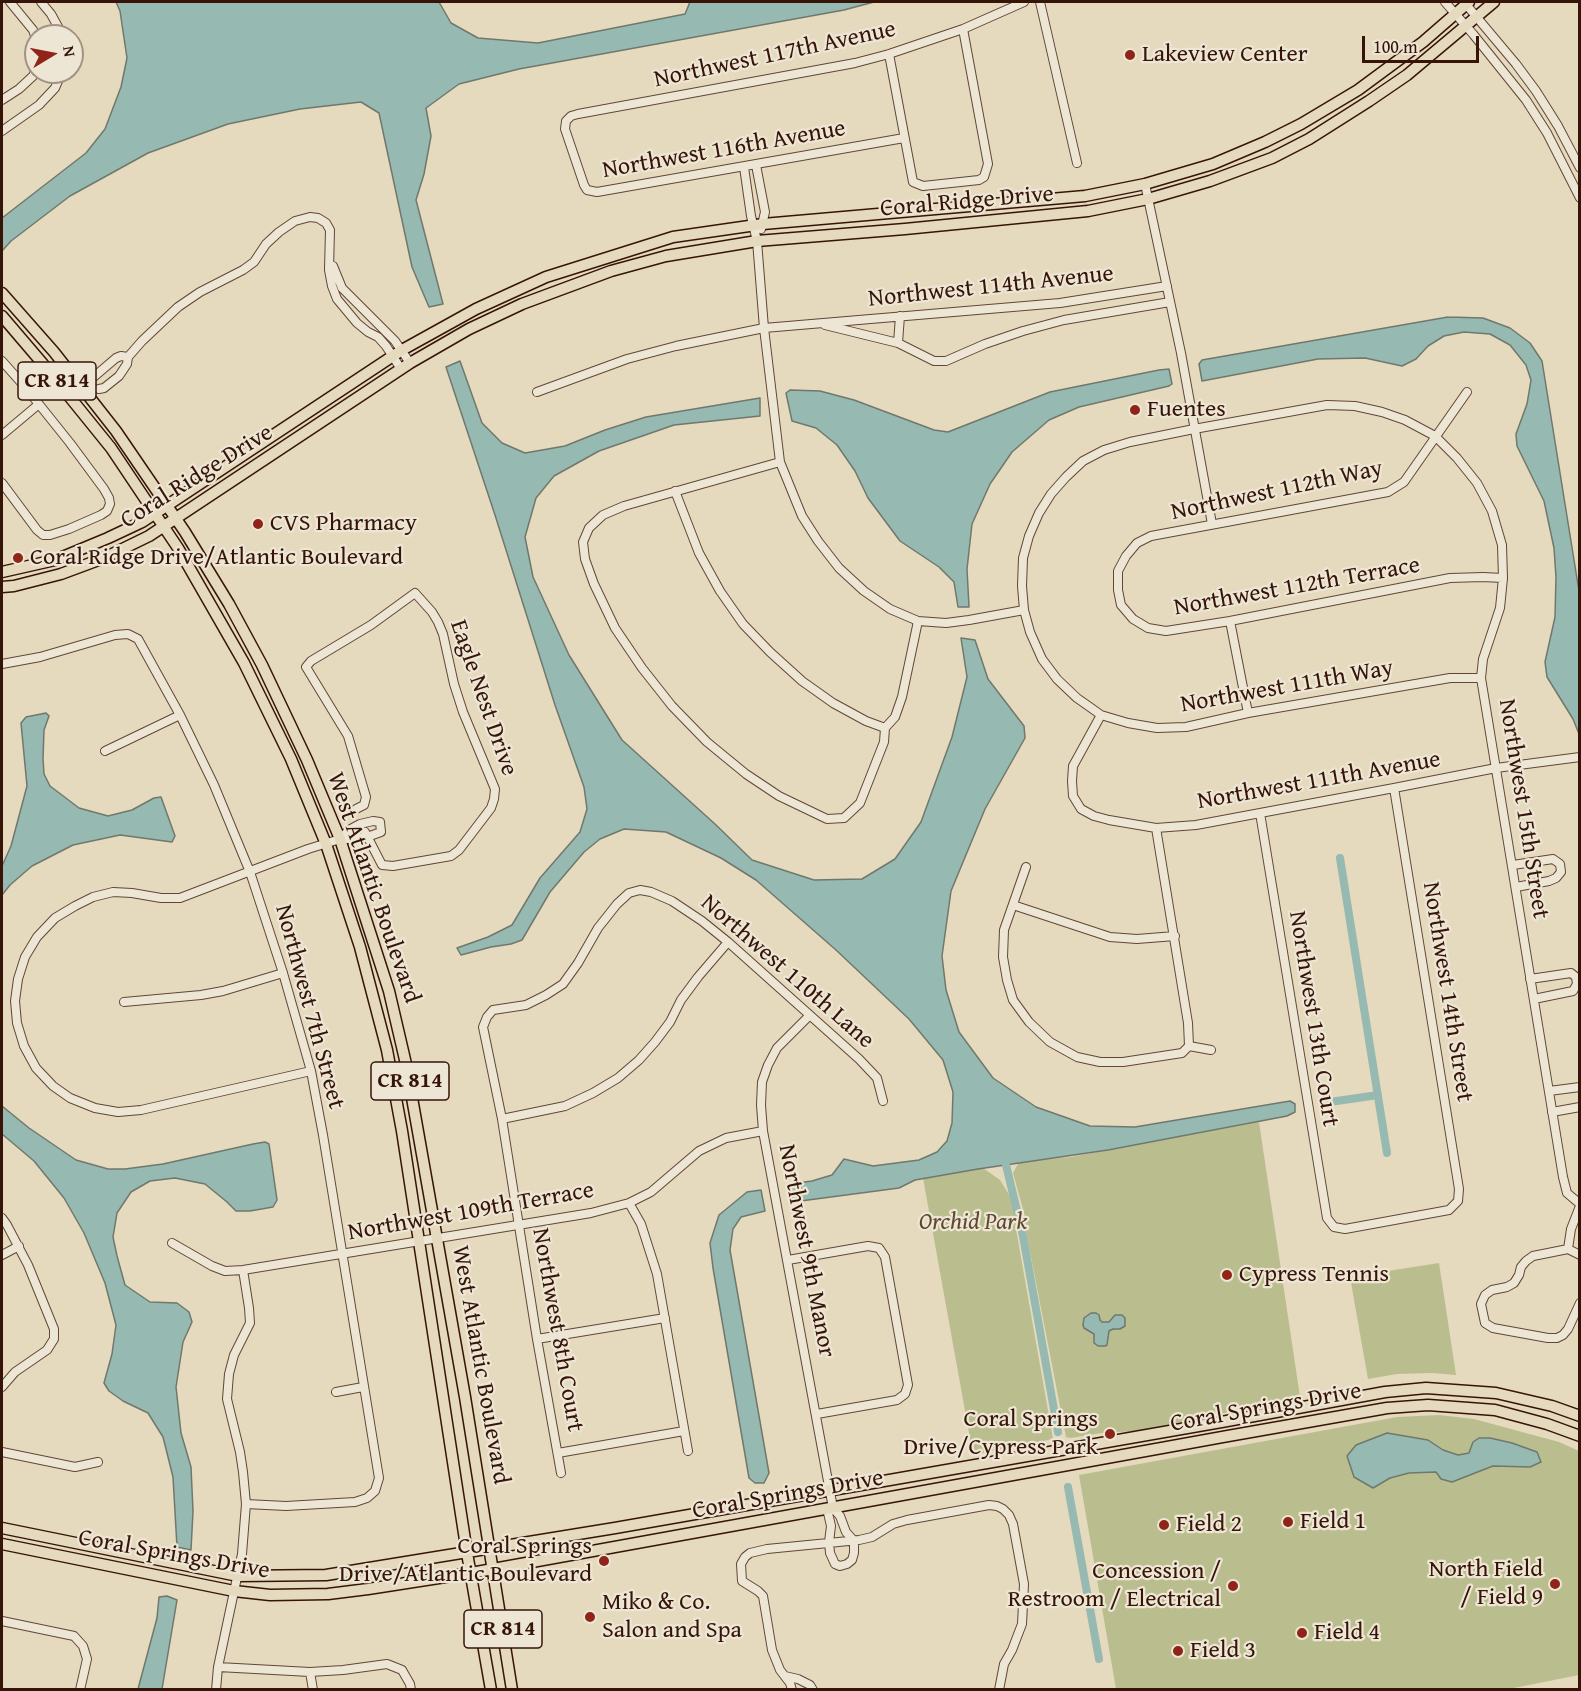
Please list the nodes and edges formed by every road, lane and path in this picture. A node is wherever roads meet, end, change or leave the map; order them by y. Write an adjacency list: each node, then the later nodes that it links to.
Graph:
1 (10, 2): 10 (street)
2 (41, 2): 11 (street)
3 (1024, 2): 13 (street, Northwest 117th Avenue)
4 (1040, 2): 21 (street)
5 (1444, 2): 8 (street)
6 (1466, 2): 8 (main road, Coral Ridge Drive); 9 (street)
7 (1494, 2): 9 (main road, Coral Ridge Drive)
8 (1455, 14): 12 (street); 25 (main road, Coral Ridge Drive)
9 (1476, 17): 12 (main road, Coral Ridge Drive); 24 (street)
10 (28, 24)
11 (56, 24)
12 (1466, 26): 26 (street); 27 (main road, Coral Ridge Drive)
13 (963, 29): 14 (street, Northwest 117th Avenue); 19 (street)
14 (889, 54): 19 (street); 20 (street, Northwest 117th Avenue)
15 (25, 84): 17 (street)
16 (57, 84): 18 (street)
17 (2, 100)
18 (2, 131)
19 (904, 138): 22 (street, Northwest 116th Avenue)
20 (574, 156): 23 (street, Northwest 116th Avenue)
21 (1077, 163)
22 (756, 165): 23 (street, Northwest 116th Avenue); 28 (street)
23 (744, 167): 28 (street)
24 (1580, 168)
25 (1145, 184): 27 (street); 28 (main road, Coral Ridge Drive)
26 (1580, 198)
27 (1148, 199): 29 (main road, Coral Ridge Drive); 31 (street)
28 (758, 224): 29 (street); 43 (main road, Coral Ridge Drive)
29 (757, 241): 41 (street); 47 (main road, Coral Ridge Drive)
30 (330, 260): 34 (street); 36 (street); 44 (street)
31 (1167, 286): 33 (street); 35 (street, Northwest 114th Avenue)
32 (2, 293): 49 (main road, West Atlantic Boulevard / CR 814)
33 (1170, 302): 39 (street, Northwest 114th Avenue); 54 (street)
34 (356, 303): 36 (street); 43 (street)
35 (1060, 303): 38 (street, Northwest 114th Avenue); 39 (street)
36 (346, 311): 43 (street)
37 (2, 316): 62 (main road, West Atlantic Boulevard / CR 814)
38 (900, 316): 40 (street, Northwest 114th Avenue); 42 (street)
39 (1064, 320): 42 (street, Northwest 114th Avenue)
40 (819, 323): 41 (street, Northwest 114th Avenue); 42 (street, Northwest 114th Avenue)
41 (764, 328): 51 (street, Northwest 114th Avenue); 57 (street)
42 (898, 343)
43 (398, 353): 47 (street); 61 (main road, Coral Ridge Drive)
44 (128, 357): 45 (street); 48 (street)
45 (114, 360): 48 (street); 49 (street)
46 (2, 361): 53 (street)
47 (405, 366): 63 (main road, Coral Ridge Drive)
48 (122, 370): 50 (street)
49 (82, 387): 50 (main road, West Atlantic Boulevard / CR 814)
50 (94, 392): 61 (main road, West Atlantic Boulevard / CR 814)
51 (537, 392)
52 (1467, 392): 56 (street, Northwest 112th Way)
53 (39, 404): 55 (street); 59 (street)
54 (1194, 429): 56 (street, Northwest 15th Street); 58 (street, Northwest 15th Street); 64 (street)
55 (2, 435)
56 (1435, 436): 64 (street, Northwest 112th Way); 67 (street, Northwest 15th Street)
57 (780, 462): 60 (street); 71 (street)
58 (1066, 477): 70 (street, Northwest 111th Way)
59 (2, 483)
60 (675, 490): 78 (street); 78 (street)
61 (168, 505): 62 (main road, Coral Ridge Drive); 63 (main road, West Atlantic Boulevard / CR 814)
62 (155, 514): 65 (main road, West Atlantic Boulevard / CR 814); 66 (main road, Coral Ridge Drive)
63 (177, 519): 65 (main road, Coral Ridge Drive); 88 (main road, West Atlantic Boulevard / CR 814)
64 (1212, 524): 69 (street, Northwest 112th Way)
65 (164, 527): 68 (main road, Coral Ridge Drive); 89 (main road, West Atlantic Boulevard / CR 814)
66 (2, 572)
67 (1503, 578): 72 (street, Northwest 112th Terrace); 74 (street, Northwest 15th Street)
68 (2, 587)
69 (1118, 590): 72 (street, Northwest 112th Terrace)
70 (1024, 610): 71 (street); 76 (street, Northwest 111th Way)
71 (918, 621): 78 (street)
72 (1230, 621): 75 (street)
73 (2, 664): 77 (street, Northwest 7th Street)
74 (1481, 678): 75 (street, Northwest 111th Way); 81 (street, Northwest 15th Street)
75 (1248, 713): 76 (street, Northwest 111th Way)
76 (1101, 714): 86 (street, Northwest 111th Avenue)
77 (180, 716): 79 (street); 92 (street, Northwest 7th Street)
78 (885, 728)
79 (105, 751)
80 (1580, 757): 81 (street, Northwest 111th Avenue)
81 (1496, 768): 82 (street, Northwest 111th Avenue); 90 (street, Northwest 15th Street)
82 (1394, 788): 84 (street, Northwest 111th Avenue); 117 (street, Northwest 14th Street)
83 (356, 808): 87 (street, Eagle Nest Drive)
84 (1260, 813): 86 (street, Northwest 111th Avenue); 117 (street, Northwest 13th Court)
85 (360, 824): 87 (street, Eagle Nest Drive); 87 (street); 88 (street)
86 (1156, 828): 95 (street)
87 (368, 837): 88 (street)
88 (340, 839): 89 (street); 118 (main road, West Atlantic Boulevard / CR 814)
89 (326, 844): 92 (street); 119 (main road, West Atlantic Boulevard / CR 814)
90 (1513, 865): 93 (street, Northwest 15th Street); 93 (street)
91 (1026, 867): 94 (street)
92 (250, 872): 97 (street, Northwest 7th Street); 105 (street)
93 (1516, 887): 98 (street, Northwest 15th Street)
94 (1013, 905): 95 (street); 103 (street)
95 (1175, 936): 103 (street)
96 (728, 942): 101 (street, Northwest 110th Lane); 102 (street, Northwest 110th Lane); 111 (street)
97 (283, 973): 100 (street); 105 (street, Northwest 7th Street)
98 (1530, 979): 99 (street, Northwest 15th Street); 99 (street)
99 (1534, 999): 107 (street, Northwest 15th Street)
100 (124, 1002)
101 (810, 1015): 108 (street, Northwest 110th Lane); 112 (street, Northwest 9th Manor)
102 (486, 1017): 111 (street, Northwest 8th Court)
103 (1189, 1046): 104 (street)
104 (1211, 1050)
105 (311, 1071): 123 (street, Northwest 7th Street)
106 (1580, 1087): 107 (street)
107 (1549, 1091): 110 (street, Northwest 15th Street)
108 (883, 1101)
109 (1580, 1107): 110 (street)
110 (1552, 1112): 114 (street, Northwest 15th Street)
111 (502, 1119): 116 (street, Northwest 8th Court)
112 (763, 1131): 113 (street, Northwest 109th Terrace); 126 (street, Northwest 9th Manor)
113 (629, 1203): 116 (street, Northwest 109th Terrace); 129 (street)
114 (1580, 1205): 122 (street)
115 (2, 1218): 121 (street)
116 (519, 1224): 118 (street, Northwest 109th Terrace); 130 (street, Northwest 8th Court)
117 (1334, 1227)
118 (437, 1238): 119 (street, Northwest 109th Terrace); 150 (main road, West Atlantic Boulevard / CR 814)
119 (420, 1242): 123 (street, Northwest 109th Terrace); 151 (main road, West Atlantic Boulevard / CR 814)
120 (172, 1243): 127 (street, Northwest 109th Terrace)
121 (19, 1246): 124 (street); 131 (street)
122 (1568, 1250): 125 (street); 128 (street)
123 (343, 1253): 127 (street, Northwest 109th Terrace); 132 (street, Northwest 7th Street)
124 (2, 1255)
125 (1580, 1255)
126 (788, 1260): 134 (street, Northwest 9th Manor); 134 (street)
127 (243, 1270): 144 (street)
128 (1580, 1303)
129 (665, 1318): 130 (street); 136 (street)
130 (537, 1339): 139 (street, Northwest 8th Court)
131 (2, 1387)
132 (363, 1388): 133 (street); 144 (street, Northwest 7th Street)
133 (336, 1392)
134 (817, 1414): 143 (street, Northwest 9th Manor)
135 (1580, 1416): 143 (main road, Coral Springs Drive)
136 (684, 1431): 139 (street); 140 (street)
137 (1579, 1434): 145 (main road, Coral Springs Drive)
138 (2, 1452): 141 (street)
139 (558, 1452): 142 (street, Northwest 8th Court)
140 (688, 1452)
141 (98, 1462)
142 (561, 1473)
143 (830, 1490): 145 (street, Northwest 9th Manor); 150 (main road, Coral Springs Drive)
144 (246, 1504): 154 (street)
145 (833, 1508): 147 (street); 148 (street); 152 (main road, Coral Springs Drive)
146 (2, 1528): 154 (main road, Coral Springs Drive)
147 (854, 1541): 148 (street); 148 (street); 168 (street)
148 (829, 1542): 159 (street)
149 (2, 1544): 155 (main road, Coral Springs Drive)
150 (490, 1549): 151 (main road, Coral Springs Drive); 152 (main road, West Atlantic Boulevard / CR 814)
151 (467, 1553): 153 (main road, West Atlantic Boulevard / CR 814); 154 (main road, Coral Springs Drive)
152 (493, 1569): 153 (main road, Coral Springs Drive); 165 (main road, West Atlantic Boulevard / CR 814)
153 (471, 1573): 155 (main road, Coral Springs Drive); 164 (main road, West Atlantic Boulevard / CR 814)
154 (237, 1576): 155 (street)
155 (234, 1591): 157 (street)
156 (2, 1621): 160 (street)
157 (219, 1667): 158 (street); 161 (street)
158 (310, 1672): 162 (street); 163 (street)
159 (785, 1676): 166 (street); 167 (street)
160 (80, 1689)
161 (216, 1689)
162 (313, 1689)
163 (411, 1689)
164 (491, 1689)
165 (512, 1689)
166 (792, 1689)
167 (813, 1689)
168 (999, 1689)

